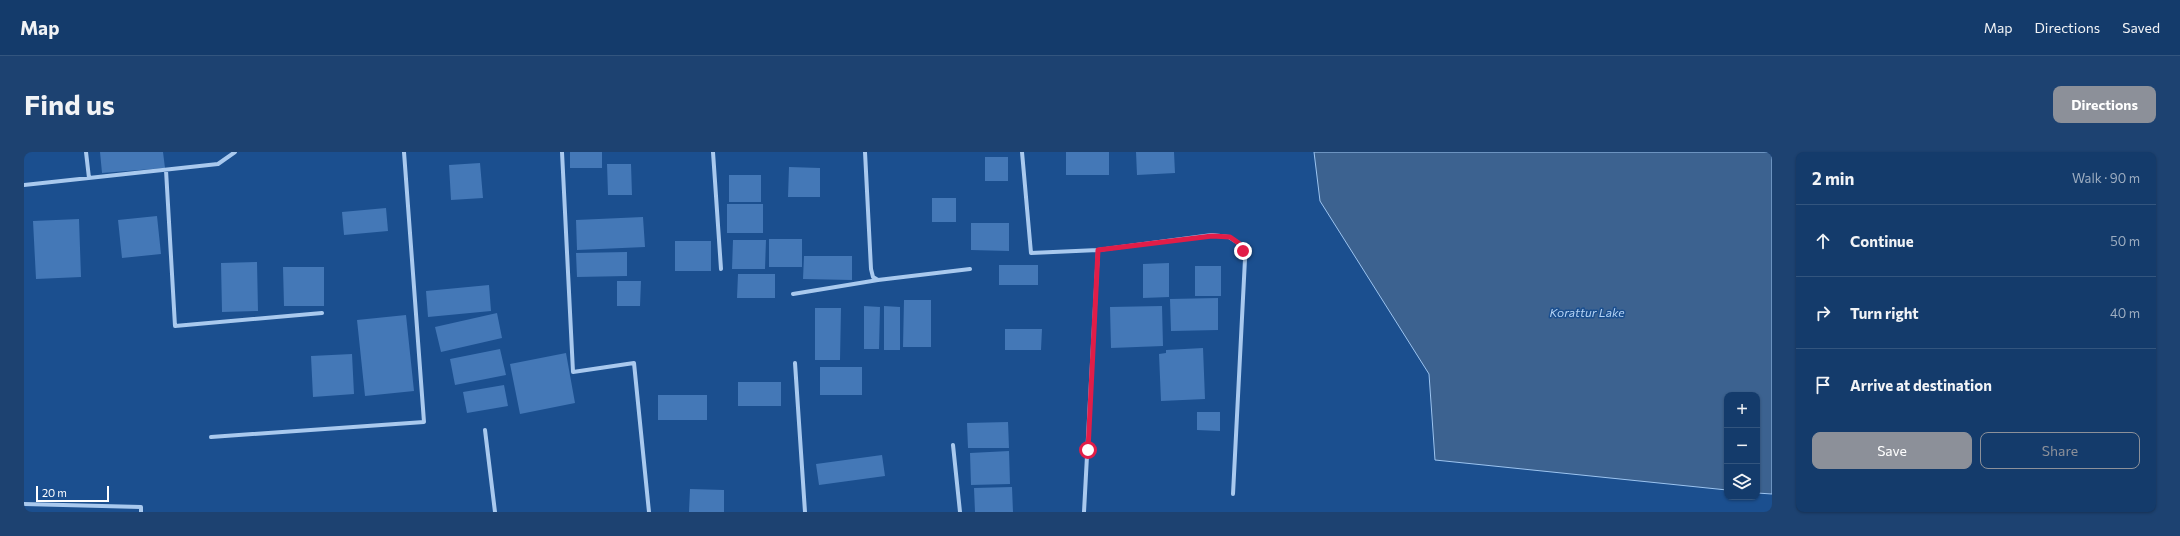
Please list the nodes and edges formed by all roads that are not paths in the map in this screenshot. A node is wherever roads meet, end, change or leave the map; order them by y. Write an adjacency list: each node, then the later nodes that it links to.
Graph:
1 (86, 152): 9 (street)
2 (235, 152): 8 (street)
3 (404, 152): 19 (street)
4 (562, 152): 25 (street)
5 (713, 152): 12 (street)
6 (865, 152): 14 (street)
7 (1022, 152): 11 (street)
8 (166, 170): 9 (street); 16 (street)
9 (89, 178): 10 (street)
10 (24, 185)
11 (1098, 250): 21 (street); 28 (street)
12 (721, 269)
13 (970, 269): 14 (street)
14 (878, 280): 15 (street)
15 (794, 294)
16 (322, 313)
17 (795, 363): 26 (street)
18 (485, 430): 24 (street)
19 (211, 437)
20 (953, 445): 27 (street)
21 (1233, 494)
22 (24, 504): 23 (street)
23 (141, 512)
24 (495, 512)
25 (649, 512)
26 (805, 512)
27 (960, 512)
28 (1084, 512)

